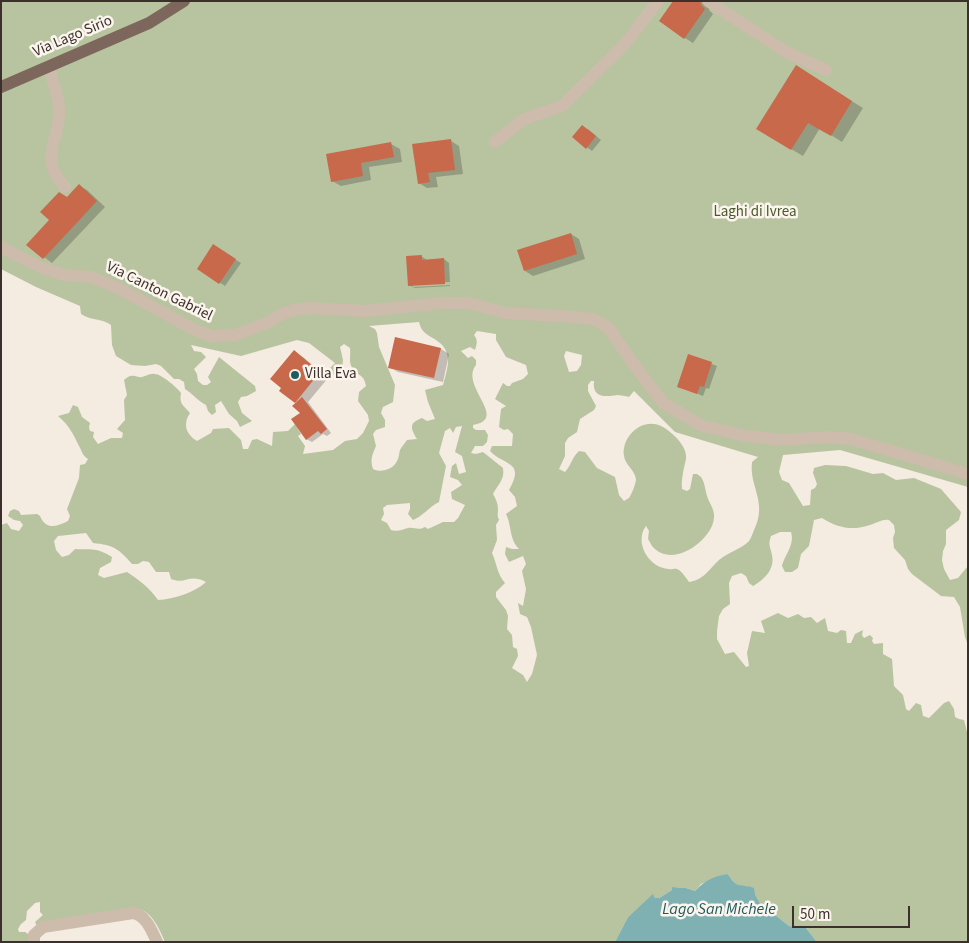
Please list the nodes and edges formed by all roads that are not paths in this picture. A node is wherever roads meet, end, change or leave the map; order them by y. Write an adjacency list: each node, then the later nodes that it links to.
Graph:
1 (184, 1): 4 (main road, Via Lago Sirio)
2 (658, 1): 7 (street)
3 (708, 1): 5 (street)
4 (50, 65): 6 (main road, Via Lago Sirio); 8 (street)
5 (826, 70)
6 (1, 88)
7 (495, 142)
8 (65, 187)
9 (1, 247): 10 (street, Via Canton Gabriel)
10 (968, 474)
11 (34, 942): 12 (street)
12 (158, 942)

